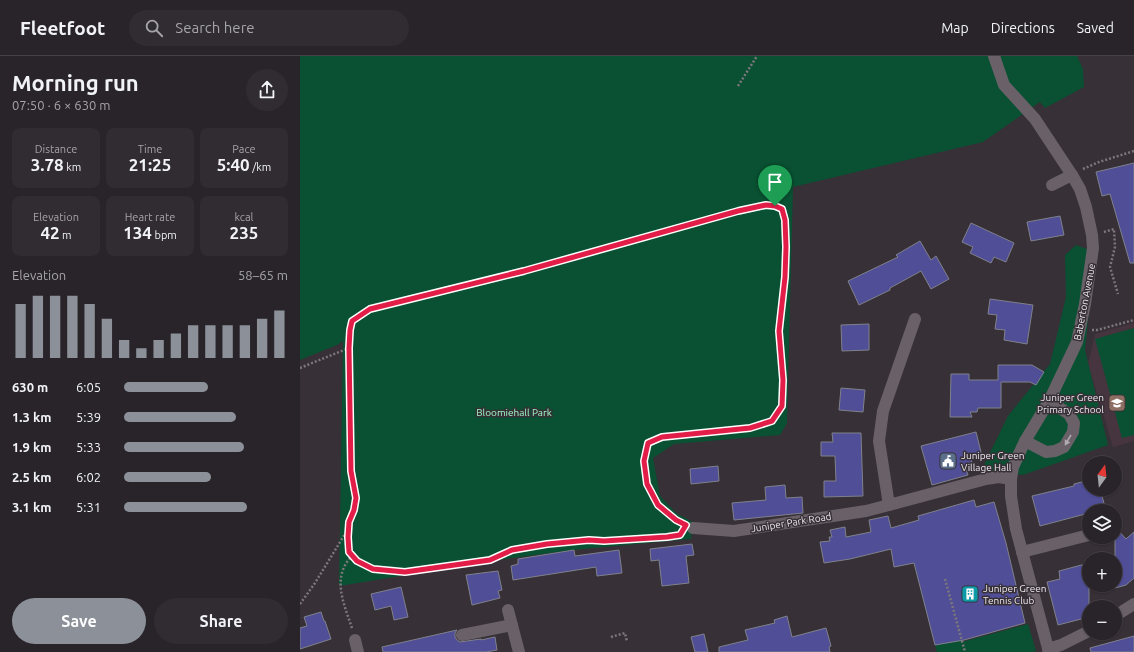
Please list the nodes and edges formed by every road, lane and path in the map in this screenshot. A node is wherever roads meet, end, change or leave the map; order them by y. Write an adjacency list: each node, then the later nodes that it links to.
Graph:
1 (757, 56): 3 (path)
2 (994, 56): 5 (street, Baberton Avenue)
3 (738, 86)
4 (1134, 151): 5 (path)
5 (1072, 174): 6 (street); 11 (street, Baberton Avenue)
6 (1052, 185)
7 (1114, 229): 8 (path)
8 (1118, 294)
9 (914, 319): 17 (street)
10 (1134, 320): 11 (path)
11 (1080, 331): 14 (street, Baberton Avenue)
12 (349, 348): 13 (path); 18 (path); 19 (path)
13 (300, 368)
14 (1049, 401): 15 (street, Baberton Avenue); 15 (street, one-way to 15)
15 (1025, 441): 16 (street, Baberton Avenue)
16 (1011, 479): 17 (street, Juniper Park Road); 21 (street, Baberton Avenue)
17 (889, 505): 18 (street, Juniper Park Road)
18 (689, 526): 22 (path)
19 (348, 528): 22 (path); 24 (path)
20 (1082, 536): 21 (street)
21 (1022, 552): 34 (street, Baberton Avenue)
22 (352, 556): 33 (path)
23 (945, 579): 36 (path)
24 (300, 604)
25 (1134, 604): 27 (street)
26 (508, 610): 28 (street)
27 (1122, 612)
28 (512, 625): 30 (street); 35 (street)
29 (1082, 634): 34 (street)
30 (462, 635)
31 (611, 637): 32 (path)
32 (627, 642)
33 (357, 646)
34 (1049, 650)
35 (519, 652)
36 (965, 652)

